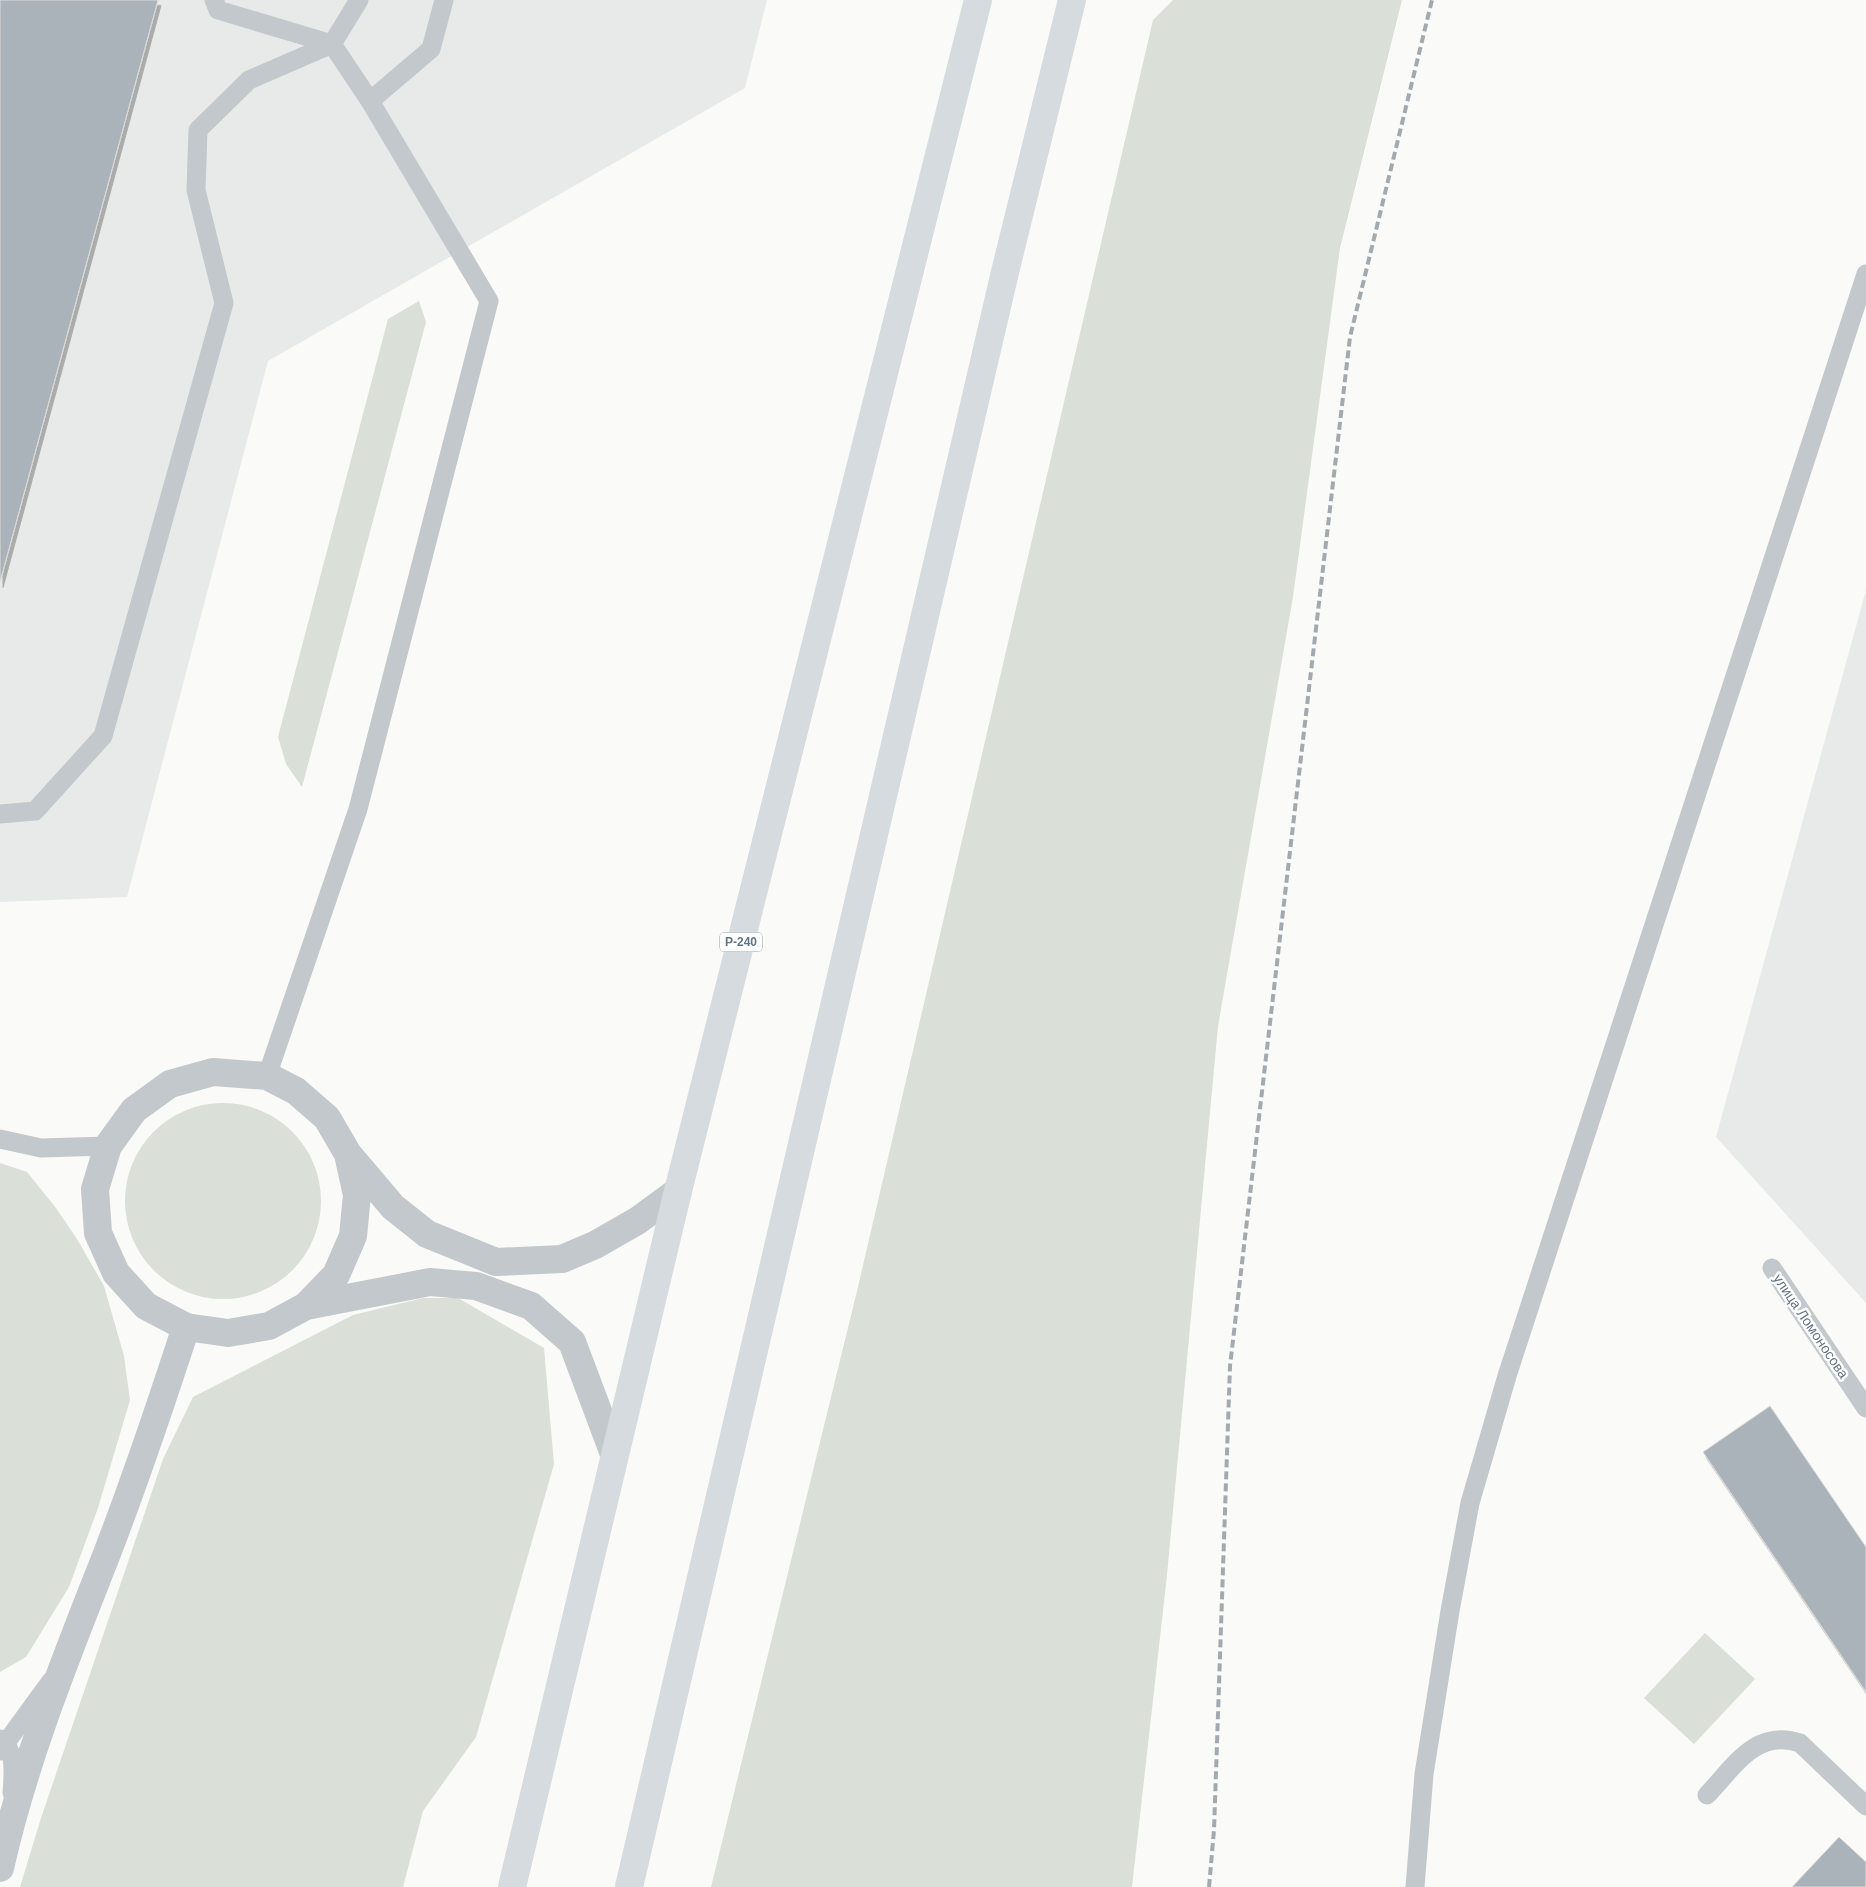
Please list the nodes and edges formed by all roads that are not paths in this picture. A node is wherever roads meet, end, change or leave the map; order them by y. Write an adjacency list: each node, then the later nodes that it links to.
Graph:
1 (214, 0): 6 (lane)
2 (359, 0): 6 (lane)
3 (444, 0): 7 (lane)
4 (978, 0): 14 (highway, Р-240)
5 (1072, 0): 27 (highway)
6 (332, 44): 7 (lane); 9 (lane)
7 (370, 101): 10 (lane)
8 (1866, 274): 28 (lane)
9 (0, 814)
10 (267, 1076): 12 (street); 13 (street)
11 (0, 1139): 12 (lane)
12 (108, 1146): 17 (street)
13 (348, 1154): 14 (street); 16 (street)
14 (678, 1192): 19 (highway, Р-240)
15 (1772, 1268): 18 (lane, улица Ломоносова)
16 (306, 1306): 17 (street); 19 (street)
17 (186, 1327): 20 (street)
18 (1866, 1408)
19 (614, 1454): 26 (highway, Р-240)
20 (63, 1664): 21 (lane); 24 (street)
21 (2, 1744): 24 (lane)
22 (1707, 1795): 23 (lane)
23 (1863, 1799)
24 (10, 1826): 25 (street)
25 (0, 1868)
26 (512, 1887)
27 (629, 1887)
28 (1415, 1887)

